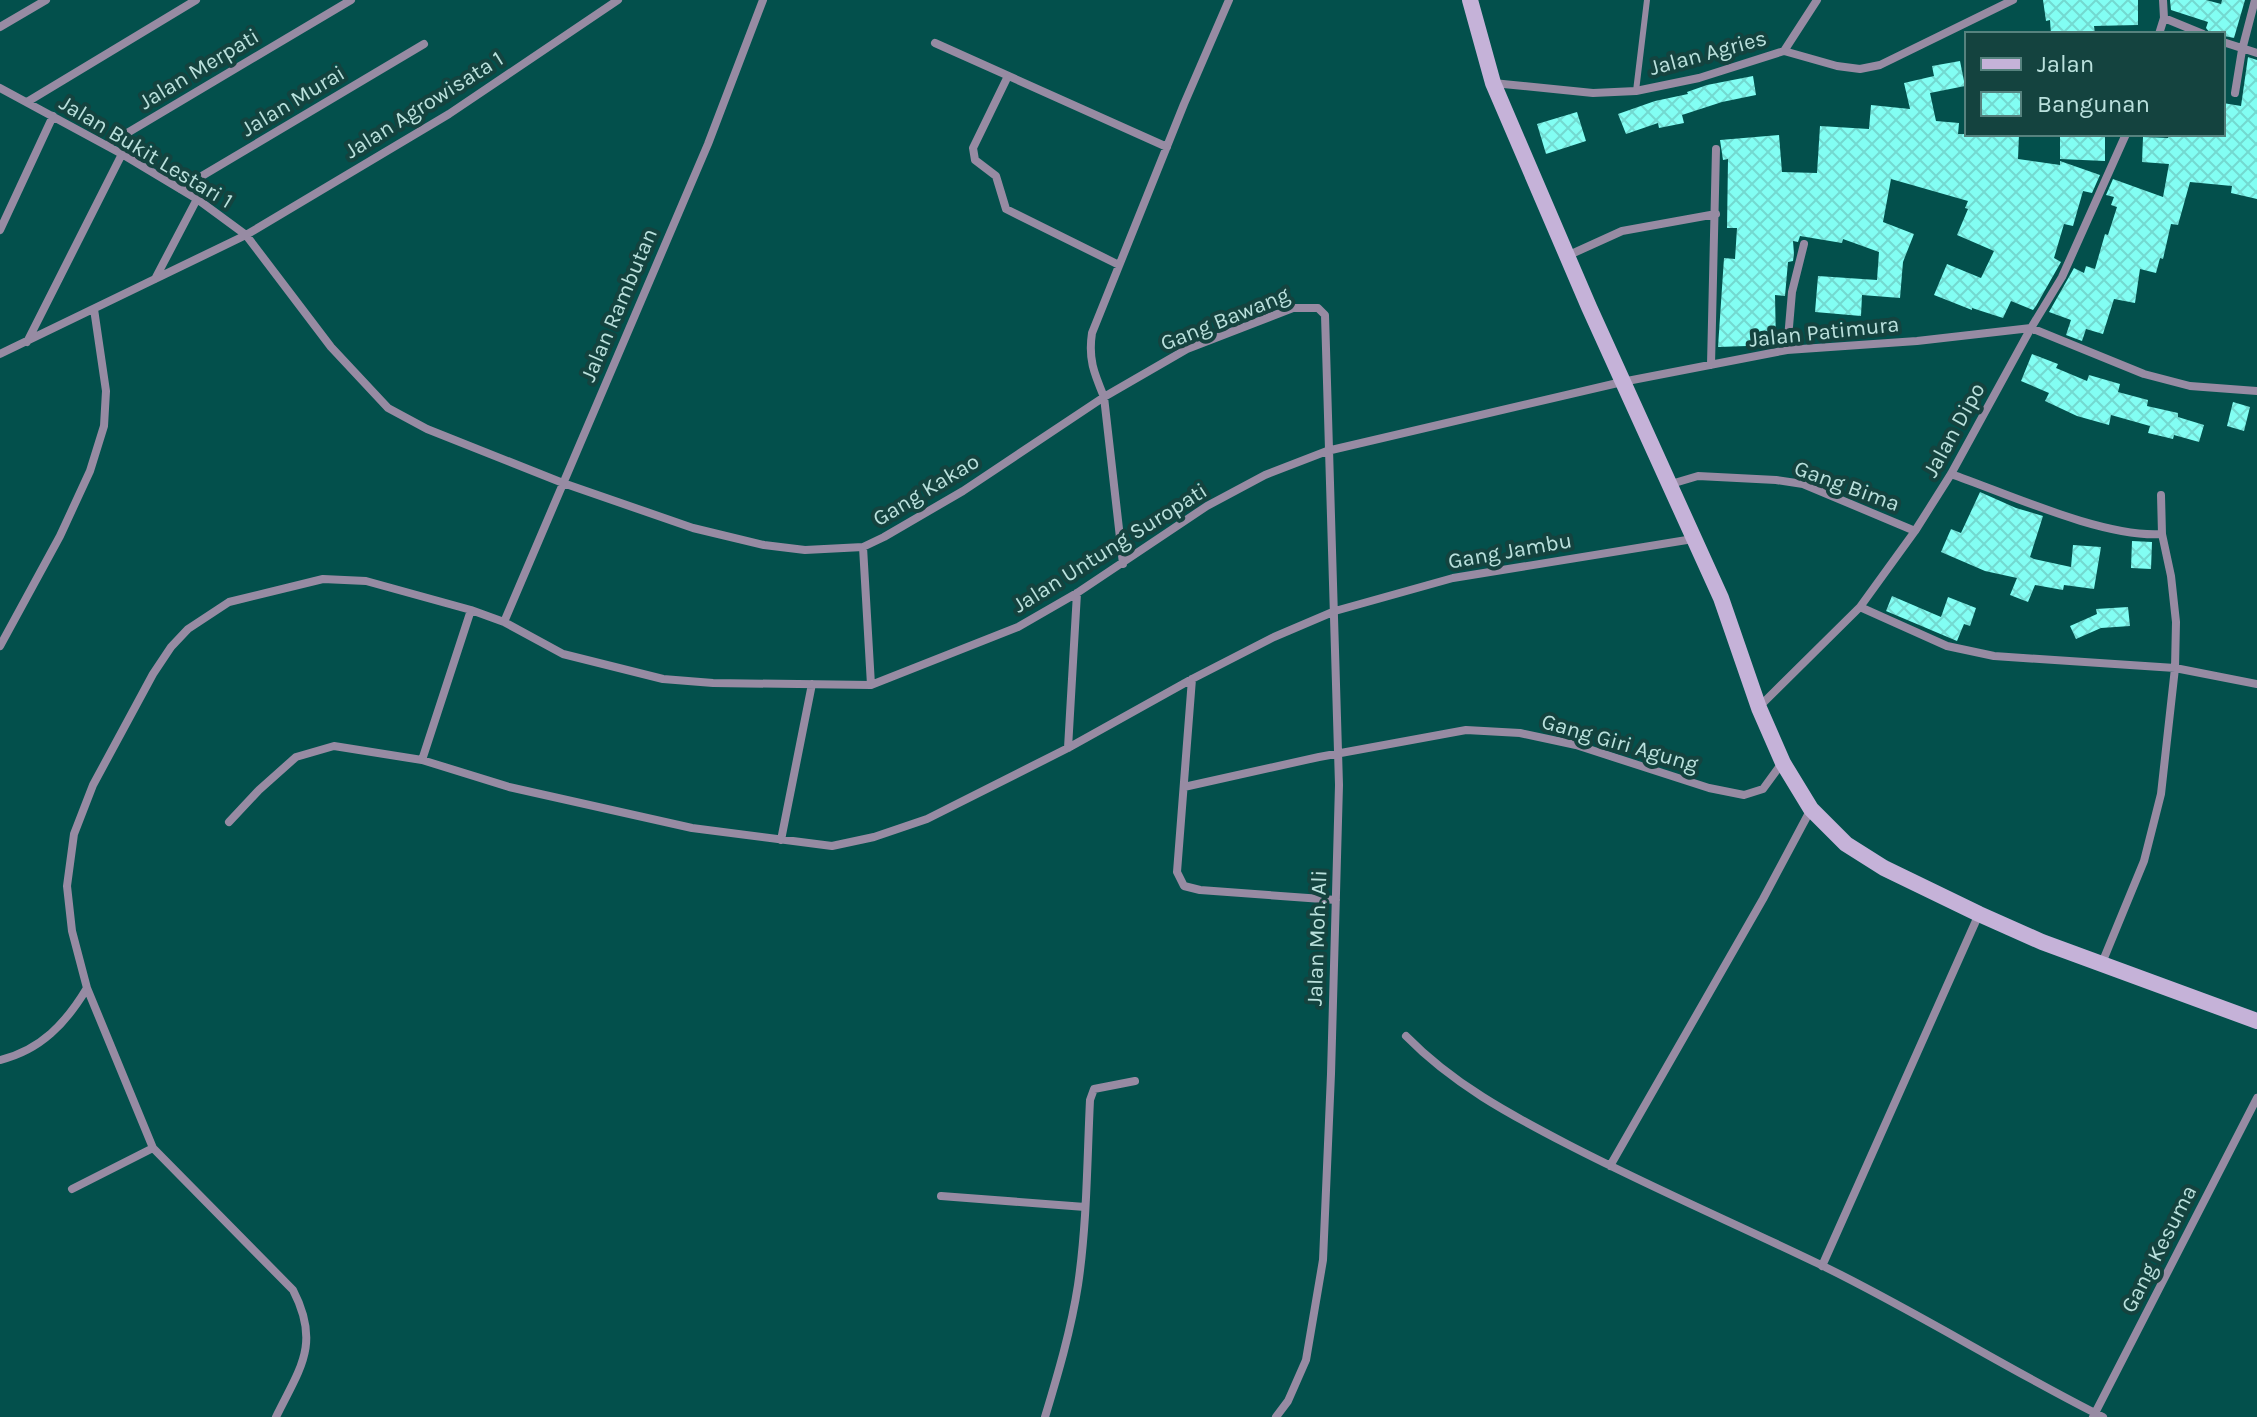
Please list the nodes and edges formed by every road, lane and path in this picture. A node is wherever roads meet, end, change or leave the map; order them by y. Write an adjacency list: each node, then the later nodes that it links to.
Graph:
1 (46, 0): 14 (street)
2 (196, 0): 28 (street)
3 (351, 0): 31 (street, Jalan Merpati)
4 (618, 0): 39 (street, Jalan Agrowisata 1)
5 (763, 0): 55 (street, Jalan Rambutan)
6 (1229, 0): 32 (street)
7 (1470, 0): 24 (street)
8 (1647, 0): 26 (lane)
9 (1817, 0): 21 (street)
10 (2013, 0): 21 (street, Jalan Agries)
11 (2163, 0): 13 (street)
12 (2255, 0): 20 (street)
13 (2164, 18): 15 (street); 16 (street)
14 (0, 27)
15 (2160, 32)
16 (2198, 32)
17 (935, 43): 23 (street)
18 (2225, 43): 20 (street)
19 (424, 44): 35 (street, Jalan Murai)
20 (2242, 50): 22 (street); 27 (street)
21 (1784, 51): 26 (street, Jalan Agries)
22 (2257, 53)
23 (1008, 76): 32 (street); 42 (street)
24 (1493, 83): 26 (street, Jalan Agries); 41 (street)
25 (0, 88): 28 (street, Jalan Bukit Lestari 1)
26 (1636, 91)
27 (2235, 93)
28 (27, 102): 29 (street, Jalan Bukit Lestari 1)
29 (53, 116): 31 (street, Jalan Bukit Lestari 1); 38 (street)
30 (2125, 136): 45 (street, Jalan Dipo)
31 (107, 145): 34 (street, Jalan Bukit Lestari 1)
32 (1167, 147): 42 (street)
33 (1716, 149): 37 (street)
34 (122, 154): 35 (street, Jalan Bukit Lestari 1); 46 (street)
35 (180, 189): 36 (street, Jalan Bukit Lestari 1)
36 (197, 199): 39 (street, Jalan Bukit Lestari 1); 43 (street)
37 (1716, 214): 41 (street); 49 (street)
38 (0, 230)
39 (246, 235): 43 (street, Jalan Agrowisata 1); 55 (street, Jalan Bukit Lestari 1)
40 (1804, 244): 47 (street)
41 (1567, 256): 50 (street)
42 (1119, 265): 52 (street)
43 (155, 279): 44 (street, Jalan Agrowisata 1)
44 (94, 309): 46 (street, Jalan Agrowisata 1); 68 (street)
45 (2031, 328): 47 (street, Jalan Patimura); 51 (street); 54 (street, Jalan Dipo)
46 (27, 343): 48 (street, Jalan Agrowisata 1)
47 (1787, 350): 49 (street, Jalan Patimura)
48 (0, 354)
49 (1711, 365): 50 (street, Jalan Patimura)
50 (1622, 382): 53 (street, Jalan Untung Suropati); 56 (street)
51 (2257, 391)
52 (1104, 397): 53 (street, Gang Bawang); 61 (street, Gang Kakao); 62 (street)
53 (1327, 451): 62 (street, Jalan Untung Suropati); 66 (street, Jalan Moh. Ali)
54 (1951, 474): 58 (street, Jalan Dipo); 59 (street)
55 (563, 483): 61 (street, Gang Kakao); 67 (street, Jalan Rambutan)
56 (1671, 484): 58 (street, Gang Bima); 60 (street)
57 (2161, 495): 59 (street)
58 (1915, 531): 64 (street, Jalan Dipo)
59 (2162, 534): 69 (street)
60 (1693, 539): 66 (street, Gang Jambu); 74 (street)
61 (863, 547): 73 (street)
62 (1123, 564): 63 (street, Jalan Untung Suropati)
63 (1077, 593): 73 (street, Jalan Untung Suropati); 75 (street)
64 (1860, 607): 69 (street); 74 (street, Jalan Dipo)
65 (471, 610): 67 (street, Jalan Untung Suropati); 77 (street); 86 (street, Jalan Untung Suropati)
66 (1335, 611): 70 (street, Gang Jambu); 76 (street, Jalan Moh. Ali)
67 (504, 622): 71 (street, Jalan Untung Suropati)
68 (0, 646)
69 (2175, 668): 72 (street); 85 (street)
70 (1192, 679): 75 (street, Gang Jambu); 79 (street)
71 (812, 684): 73 (street, Jalan Untung Suropati); 82 (street)
72 (2257, 684)
73 (871, 685)
74 (1759, 708): 78 (street)
75 (1068, 748): 82 (street, Gang Jambu)
76 (1338, 755): 78 (street, Gang Giri Agung); 79 (street, Gang Giri Agung); 83 (street, Jalan Moh. Ali)
77 (422, 760): 81 (street, Gang Jambu); 82 (street, Gang Jambu)
78 (1783, 763): 80 (street)
79 (1184, 787): 83 (street)
80 (1811, 809): 84 (street); 93 (street)
81 (229, 822)
82 (781, 840)
83 (1336, 900): 101 (street, Jalan Moh. Ali)
84 (1979, 914): 85 (street); 97 (street)
85 (2102, 963): 87 (street)
86 (87, 988): 89 (street); 92 (street, Jalan Untung Suropati)
87 (2257, 1021)
88 (1406, 1036): 93 (street)
89 (0, 1060)
90 (1135, 1081): 96 (street)
91 (2257, 1098): 98 (street, Gang Kesuma)
92 (153, 1148): 94 (street); 99 (street)
93 (1610, 1166): 97 (street)
94 (72, 1189)
95 (941, 1196): 96 (street)
96 (1085, 1207): 100 (street)
97 (1822, 1266): 98 (street)
98 (2097, 1416)
99 (276, 1417)
100 (1045, 1417)
101 (1276, 1417)

